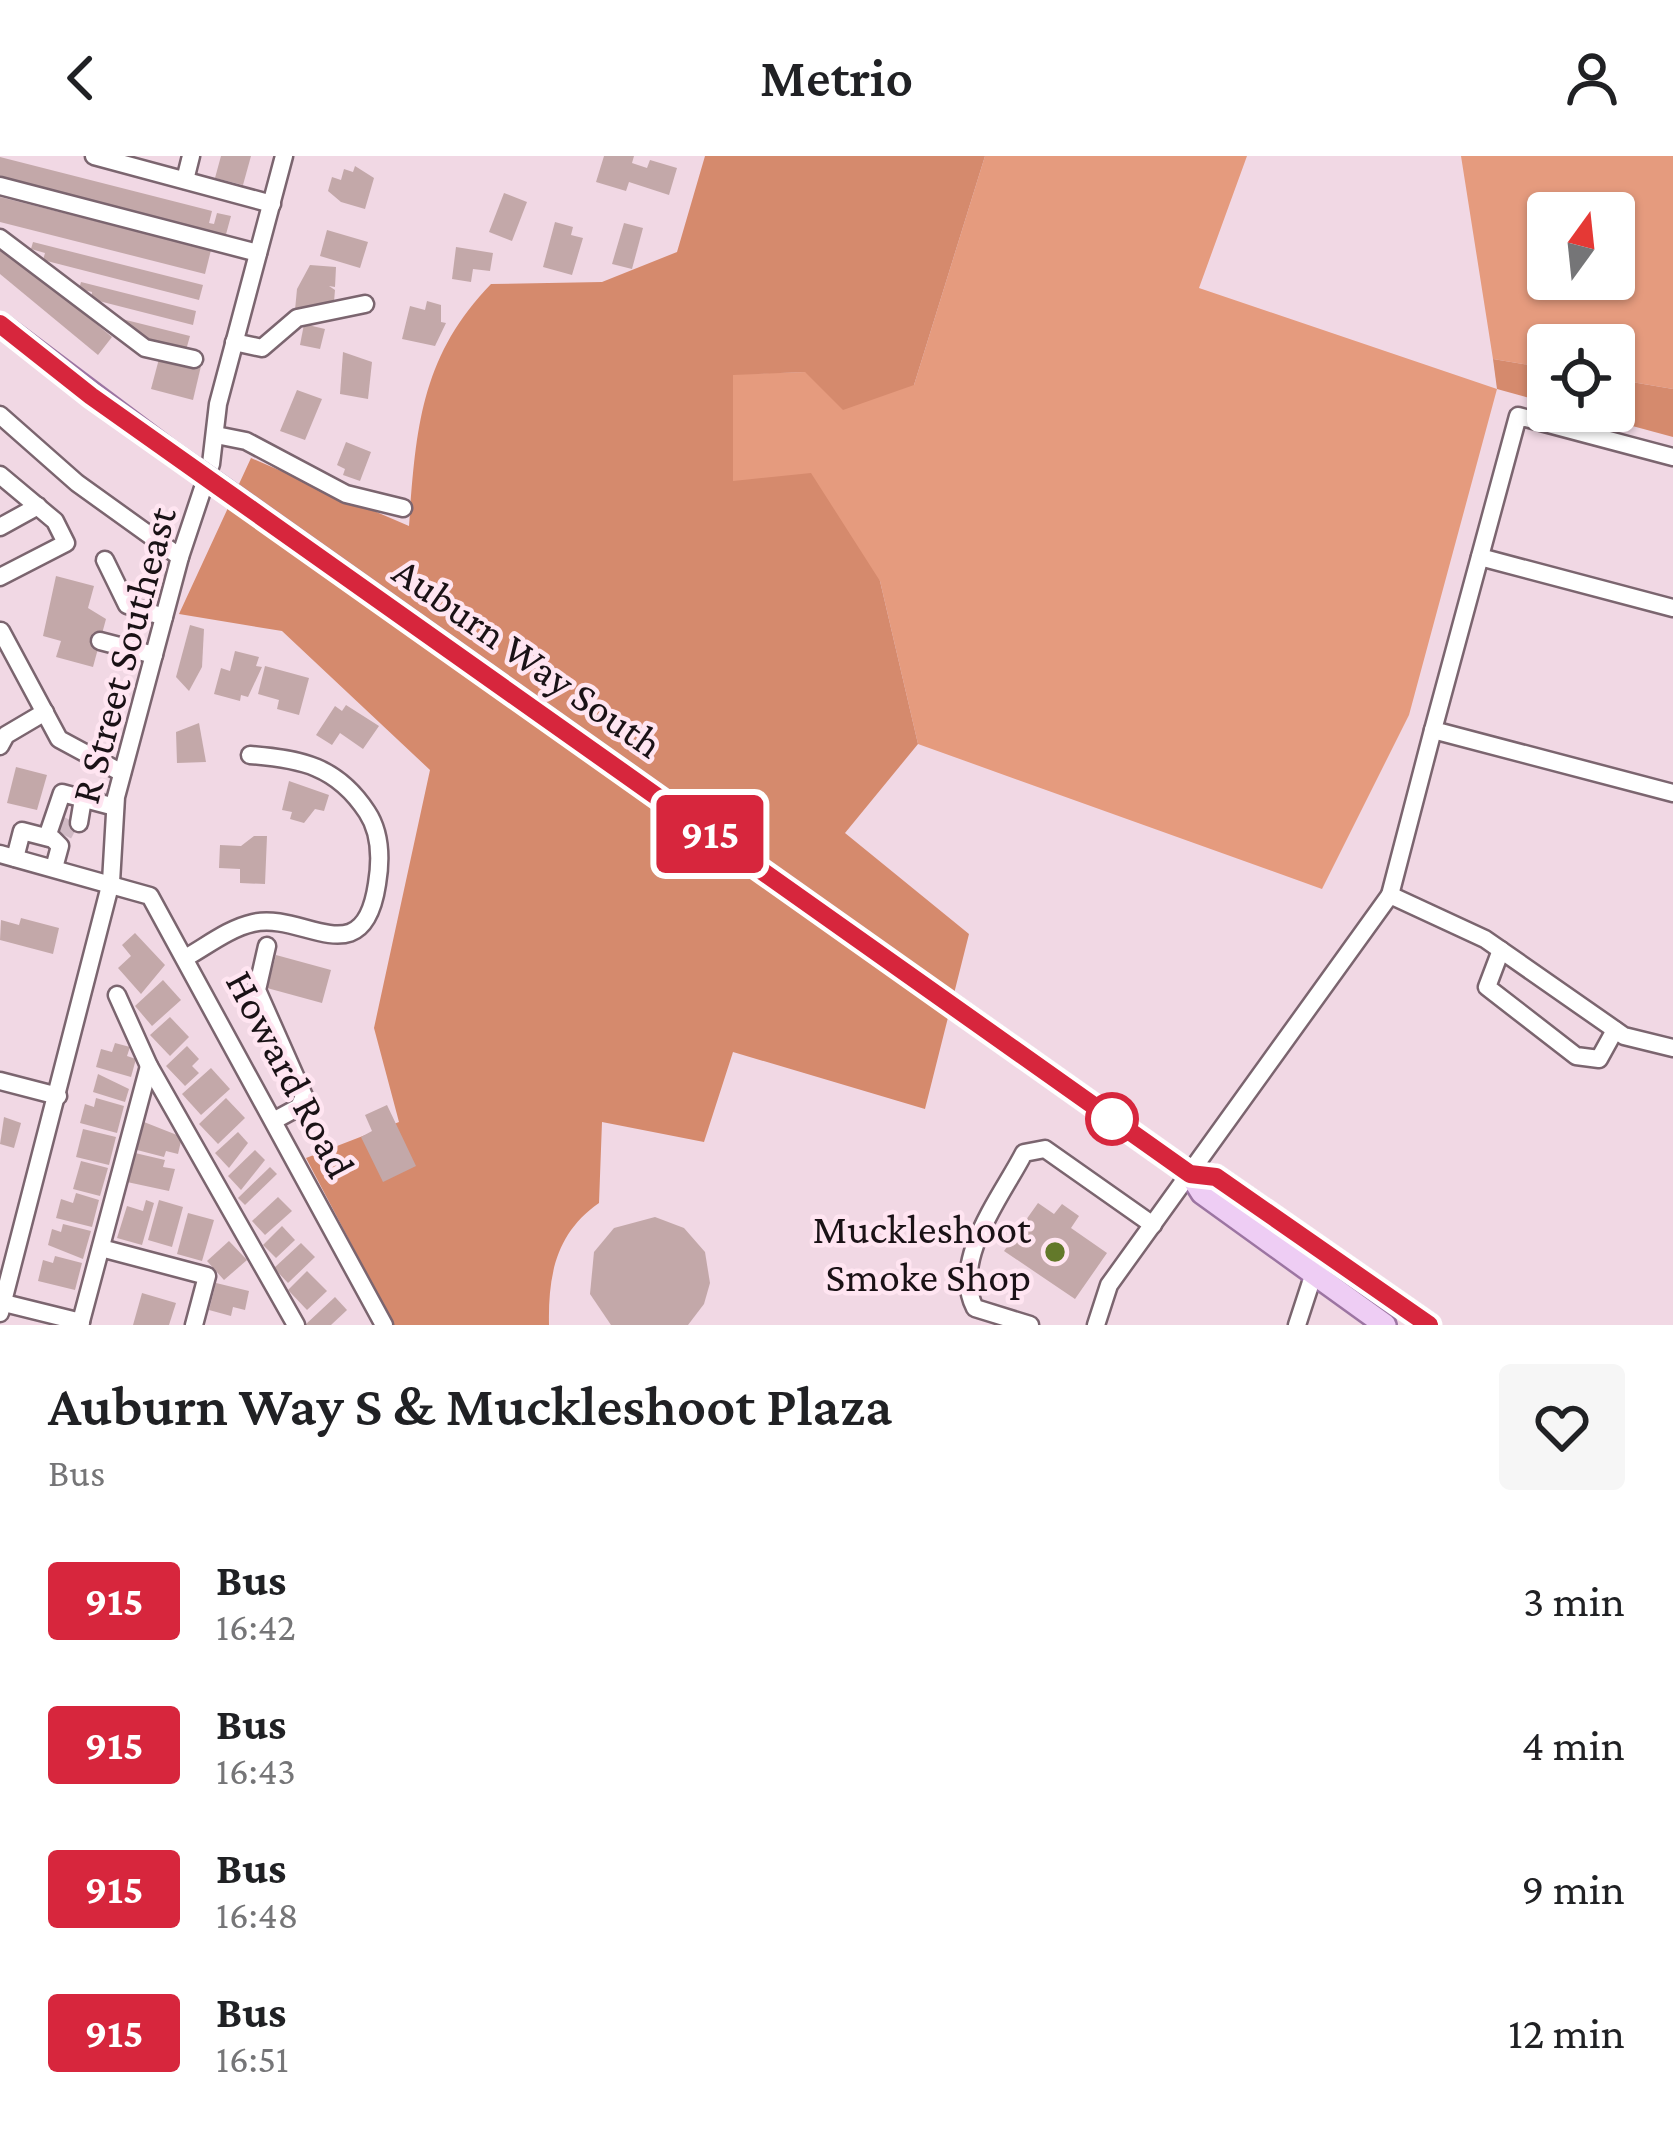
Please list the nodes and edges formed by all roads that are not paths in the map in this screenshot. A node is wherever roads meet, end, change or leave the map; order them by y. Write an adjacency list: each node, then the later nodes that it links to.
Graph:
1 (94, 156): 4 (street)
2 (191, 156): 4 (street)
3 (284, 156): 6 (street, R Street Southeast)
4 (185, 181): 6 (street)
5 (0, 186): 8 (street)
6 (272, 204): 8 (street, R Street Southeast)
7 (0, 238): 12 (street)
8 (258, 253): 11 (street, R Street Southeast)
9 (365, 304): 11 (street)
10 (0, 324): 51 (main road, Auburn Way South, bridge)
11 (234, 342): 14 (street, R Street Southeast)
12 (194, 359)
13 (2, 420): 20 (street)
14 (216, 435): 18 (street); 20 (street, R Street Southeast)
15 (1673, 457): 21 (street)
16 (0, 475): 17 (street)
17 (38, 506): 19 (street); 23 (street)
18 (403, 508)
19 (0, 526)
20 (180, 557): 25 (street, R Street Southeast)
21 (1480, 557): 24 (street); 30 (street)
22 (106, 560): 25 (street)
23 (0, 578)
24 (1673, 608)
25 (164, 617): 28 (street, R Street Southeast)
26 (2, 631): 29 (street)
27 (100, 641): 28 (street)
28 (154, 655): 33 (street, R Street Southeast)
29 (45, 712): 31 (street); 33 (street)
30 (1433, 730): 34 (street); 40 (street)
31 (0, 746)
32 (250, 755): 43 (street)
33 (122, 773): 35 (street, R Street Southeast)
34 (1673, 793)
35 (115, 807): 36 (street); 39 (street, R Street Southeast)
36 (69, 828): 37 (street); 38 (street)
37 (8, 856): 38 (street, Howard Road)
38 (54, 868): 39 (street, Howard Road)
39 (111, 882): 43 (street, Howard Road); 49 (street, R Street Southeast)
40 (1390, 895): 42 (street); 51 (street)
41 (267, 946): 50 (street)
42 (1501, 950): 45 (street); 45 (street)
43 (188, 957): 50 (street, Howard Road)
44 (117, 995): 47 (street)
45 (1615, 1030): 46 (street)
46 (1673, 1048)
47 (149, 1066): 53 (street); 59 (street)
48 (0, 1081): 49 (street)
49 (58, 1096): 55 (street, R Street Southeast)
50 (274, 1120): 60 (street, Howard Road)
51 (1190, 1174): 52 (street); 54 (main road, Auburn Way South); 65 (main road, Auburn Way South)
52 (1153, 1225): 56 (street); 62 (street)
53 (101, 1248): 57 (street); 58 (street)
54 (1314, 1273): 63 (street); 64 (main road, Auburn Way South)
55 (1, 1306): 57 (street)
56 (979, 1317): 61 (street)
57 (81, 1323)
58 (194, 1325)
59 (296, 1325)
60 (384, 1325)
61 (1030, 1325)
62 (1096, 1325)
63 (1297, 1325)
64 (1385, 1325)
65 (1429, 1325)

